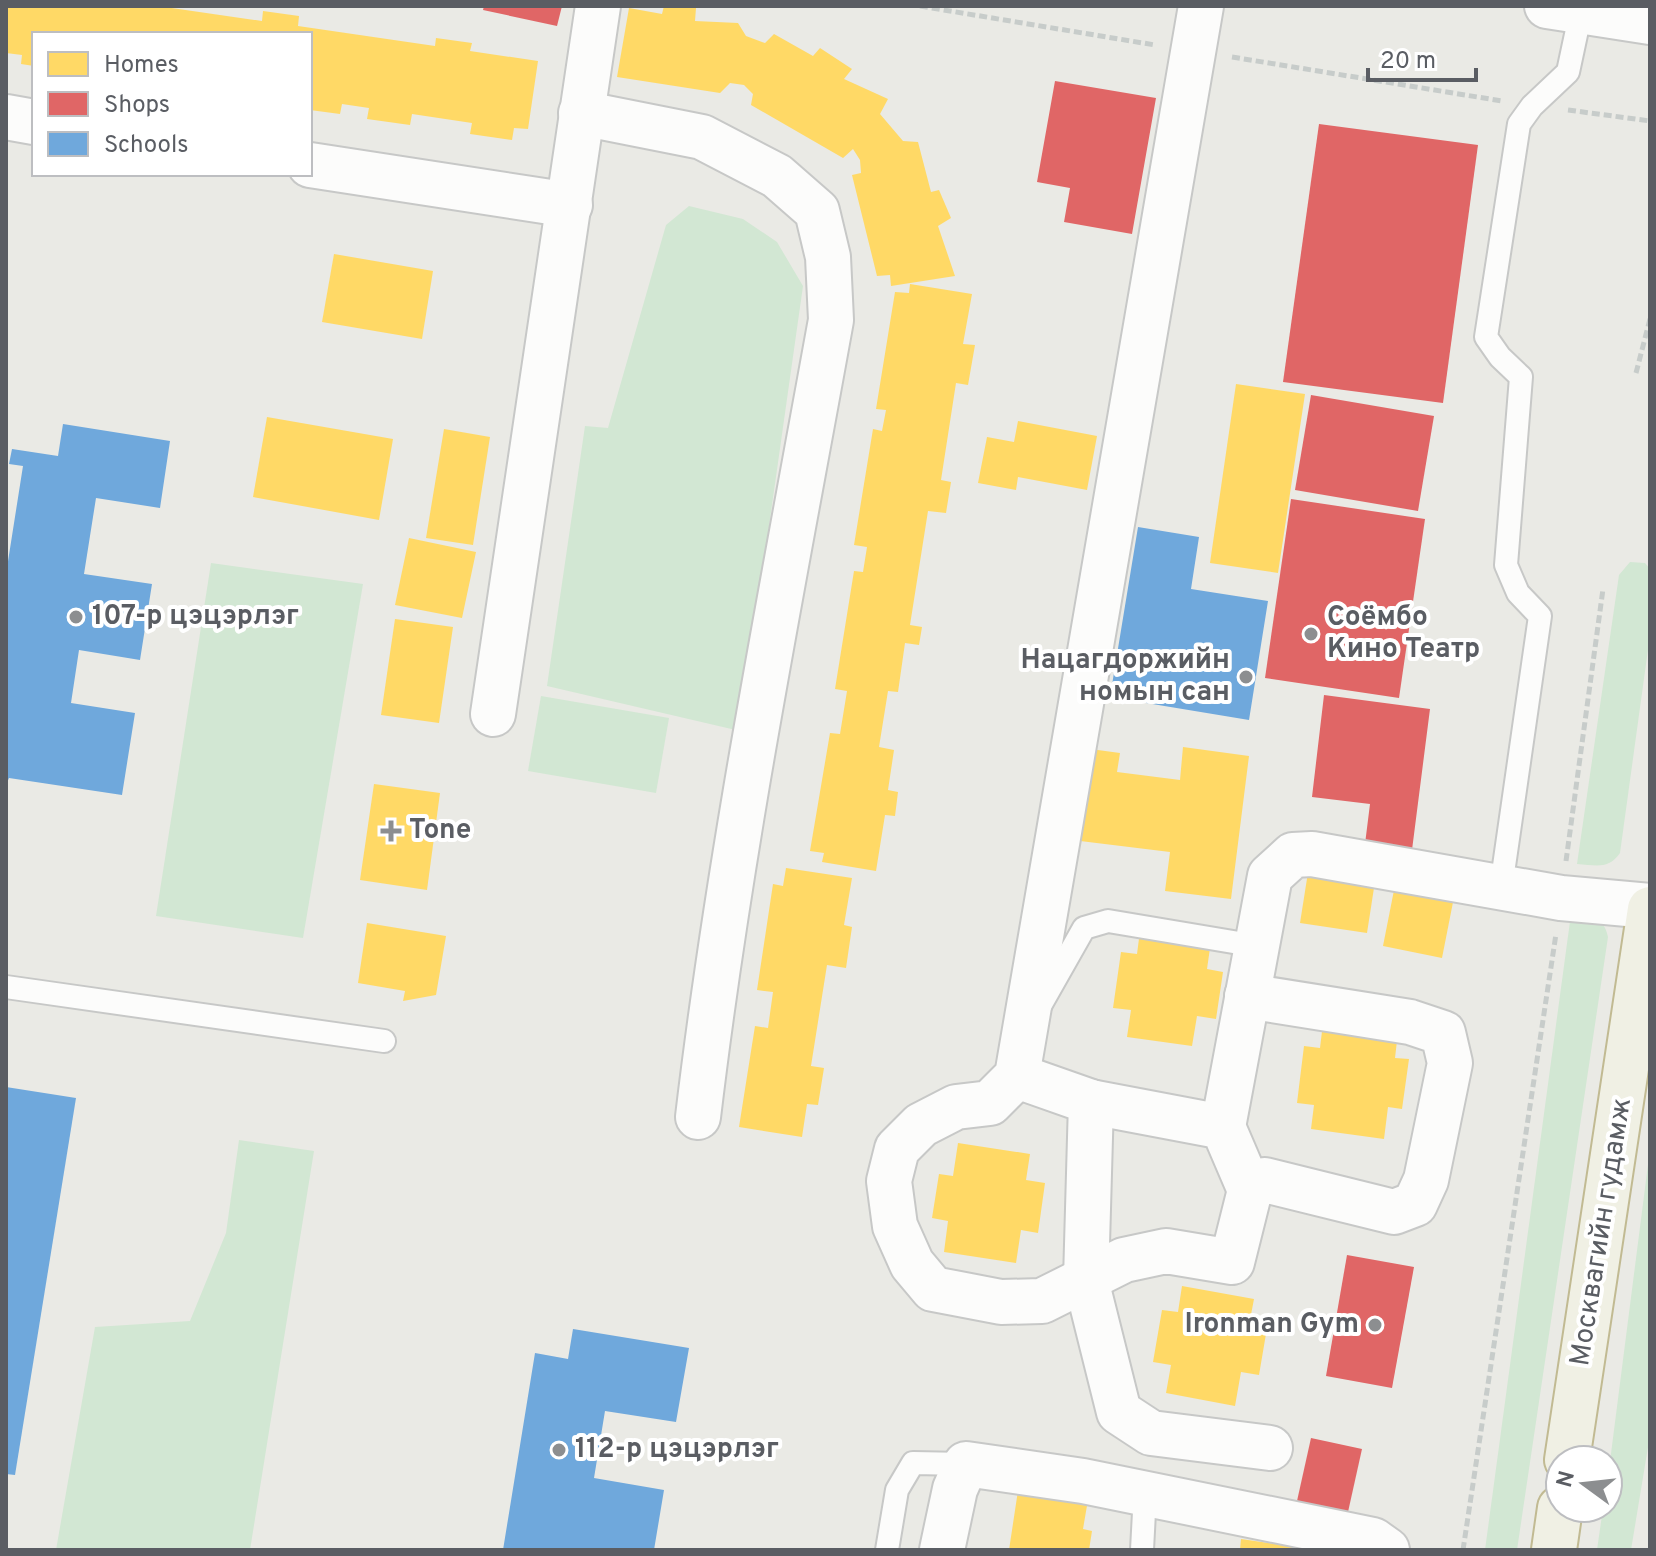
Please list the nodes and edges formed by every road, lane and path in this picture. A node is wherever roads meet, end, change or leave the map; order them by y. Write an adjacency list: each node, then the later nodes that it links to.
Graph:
1 (598, 6): 8 (street)
2 (920, 6): 6 (path)
3 (1201, 6): 6 (street)
4 (1564, 9): 5 (street); 7 (lane)
5 (1650, 22)
6 (1193, 51): 7 (path); 24 (street)
7 (1532, 106): 10 (path); 18 (lane)
8 (581, 113): 13 (street); 28 (street)
9 (6, 117): 11 (street)
10 (1650, 121)
11 (32, 122)
12 (312, 165): 13 (street)
13 (570, 205): 17 (street)
14 (1650, 319): 15 (path)
15 (1636, 373)
16 (1603, 589): 19 (path)
17 (493, 714)
18 (1501, 887): 19 (street); 21 (street)
19 (1561, 898): 20 (street); 41 (path)
20 (1650, 907): 32 (highway, Москвагийн гудамж)
21 (1257, 946): 23 (street); 24 (lane)
22 (6, 987): 25 (lane)
23 (1247, 996): 29 (street); 30 (street)
24 (1025, 1029): 26 (street)
25 (384, 1041)
26 (1017, 1076): 27 (street); 31 (street)
27 (1091, 1102): 29 (street); 31 (street)
28 (698, 1117)
29 (1223, 1127): 30 (street)
30 (1250, 1190): 31 (street)
31 (1086, 1280): 33 (street)
32 (1569, 1444)
33 (1270, 1448)
34 (966, 1464): 35 (street); 37 (lane); 38 (street)
35 (1145, 1493): 39 (lane); 40 (street)
36 (1558, 1524): 42 (highway)
37 (887, 1550)
38 (942, 1550)
39 (1142, 1550)
40 (1387, 1550)
41 (1463, 1550)
42 (1554, 1550)

